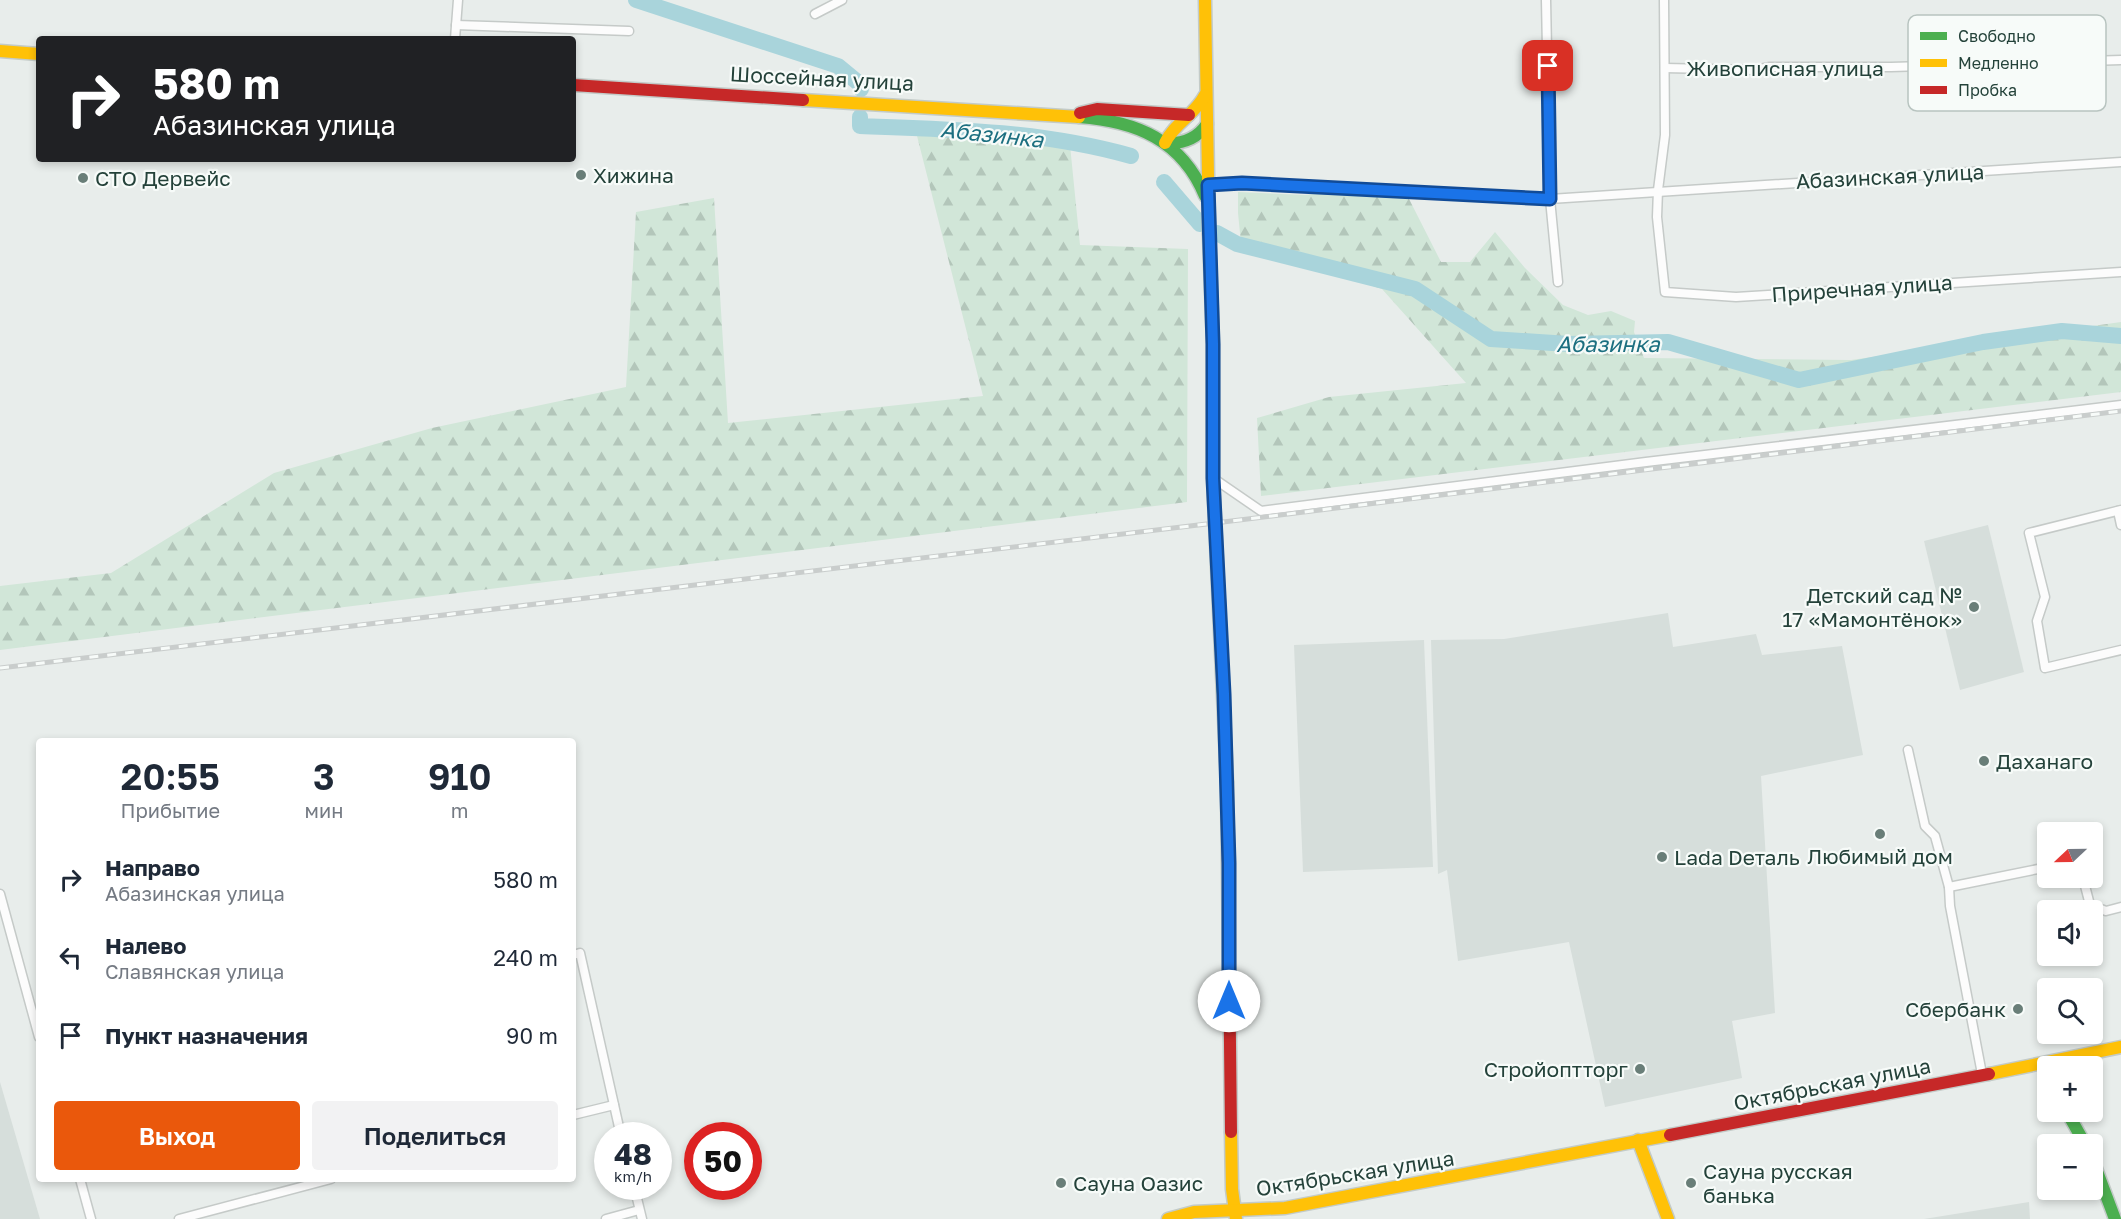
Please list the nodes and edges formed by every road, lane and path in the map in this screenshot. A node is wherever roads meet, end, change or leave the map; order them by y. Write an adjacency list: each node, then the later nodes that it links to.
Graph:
1 (458, 0): 7 (street)
2 (842, 0): 6 (street)
3 (1205, 0): 19 (main road)
4 (1546, 0): 27 (street)
5 (1664, 0): 17 (street)
6 (815, 14)
7 (456, 25): 8 (street); 9 (street)
8 (629, 32)
9 (456, 36)
10 (0, 45): 11 (main road)
11 (36, 48)
12 (0, 51): 13 (main road)
13 (36, 54)
14 (2106, 60): 15 (street, Живописная улица)
15 (2121, 60)
16 (1908, 66): 17 (street, Живописная улица)
17 (1665, 68): 26 (street)
18 (576, 84): 20 (main road, Шоссейная улица)
19 (1206, 91): 21 (main road); 22 (main road)
20 (1068, 116): 21 (main road, Шоссейная улица); 23 (main road, Шоссейная улица)
21 (1189, 116): 23 (main road)
22 (1206, 124): 23 (main road); 25 (main road)
23 (1165, 142): 28 (main road)
24 (2121, 162): 26 (street, Абазинская улица)
25 (1208, 185): 27 (street, Абазинская улица); 28 (main road)
26 (1658, 190): 27 (street, Абазинская улица); 29 (street, Приречная улица)
27 (1550, 199): 30 (street)
28 (1208, 212): 32 (main road)
29 (2121, 272)
30 (1558, 282)
31 (2121, 405): 32 (street)
32 (1213, 478): 60 (main road)
33 (2120, 510): 34 (street); 35 (street)
34 (2121, 525)
35 (2121, 650)
36 (1908, 750): 38 (street)
37 (2037, 869): 38 (street)
38 (1949, 887): 50 (street)
39 (2086, 888): 41 (street)
40 (0, 894): 43 (street)
41 (2121, 907)
42 (577, 954): 51 (street)
43 (36, 1027)
44 (2121, 1047): 46 (main road, Октябрьская улица)
45 (2121, 1053): 47 (main road, Октябрьская улица)
46 (2087, 1056)
47 (2103, 1056)
48 (2037, 1067): 50 (main road, Октябрьская улица)
49 (2037, 1068): 54 (main road, Октябрьская улица)
50 (1982, 1074): 54 (main road, Октябрьская улица)
51 (614, 1105): 52 (street); 53 (street)
52 (576, 1114)
53 (618, 1122)
54 (1640, 1144): 60 (main road, Октябрьская улица); 66 (main road)
55 (81, 1182): 61 (street)
56 (320, 1182): 62 (street)
57 (2103, 1187): 67 (main road)
58 (637, 1200): 59 (street)
59 (639, 1209): 63 (street); 64 (street)
60 (1232, 1215): 65 (main road, Октябрьская улица)
61 (92, 1219)
62 (179, 1219)
63 (606, 1219)
64 (642, 1219)
65 (1168, 1219)
66 (1668, 1219)
67 (2115, 1219)

